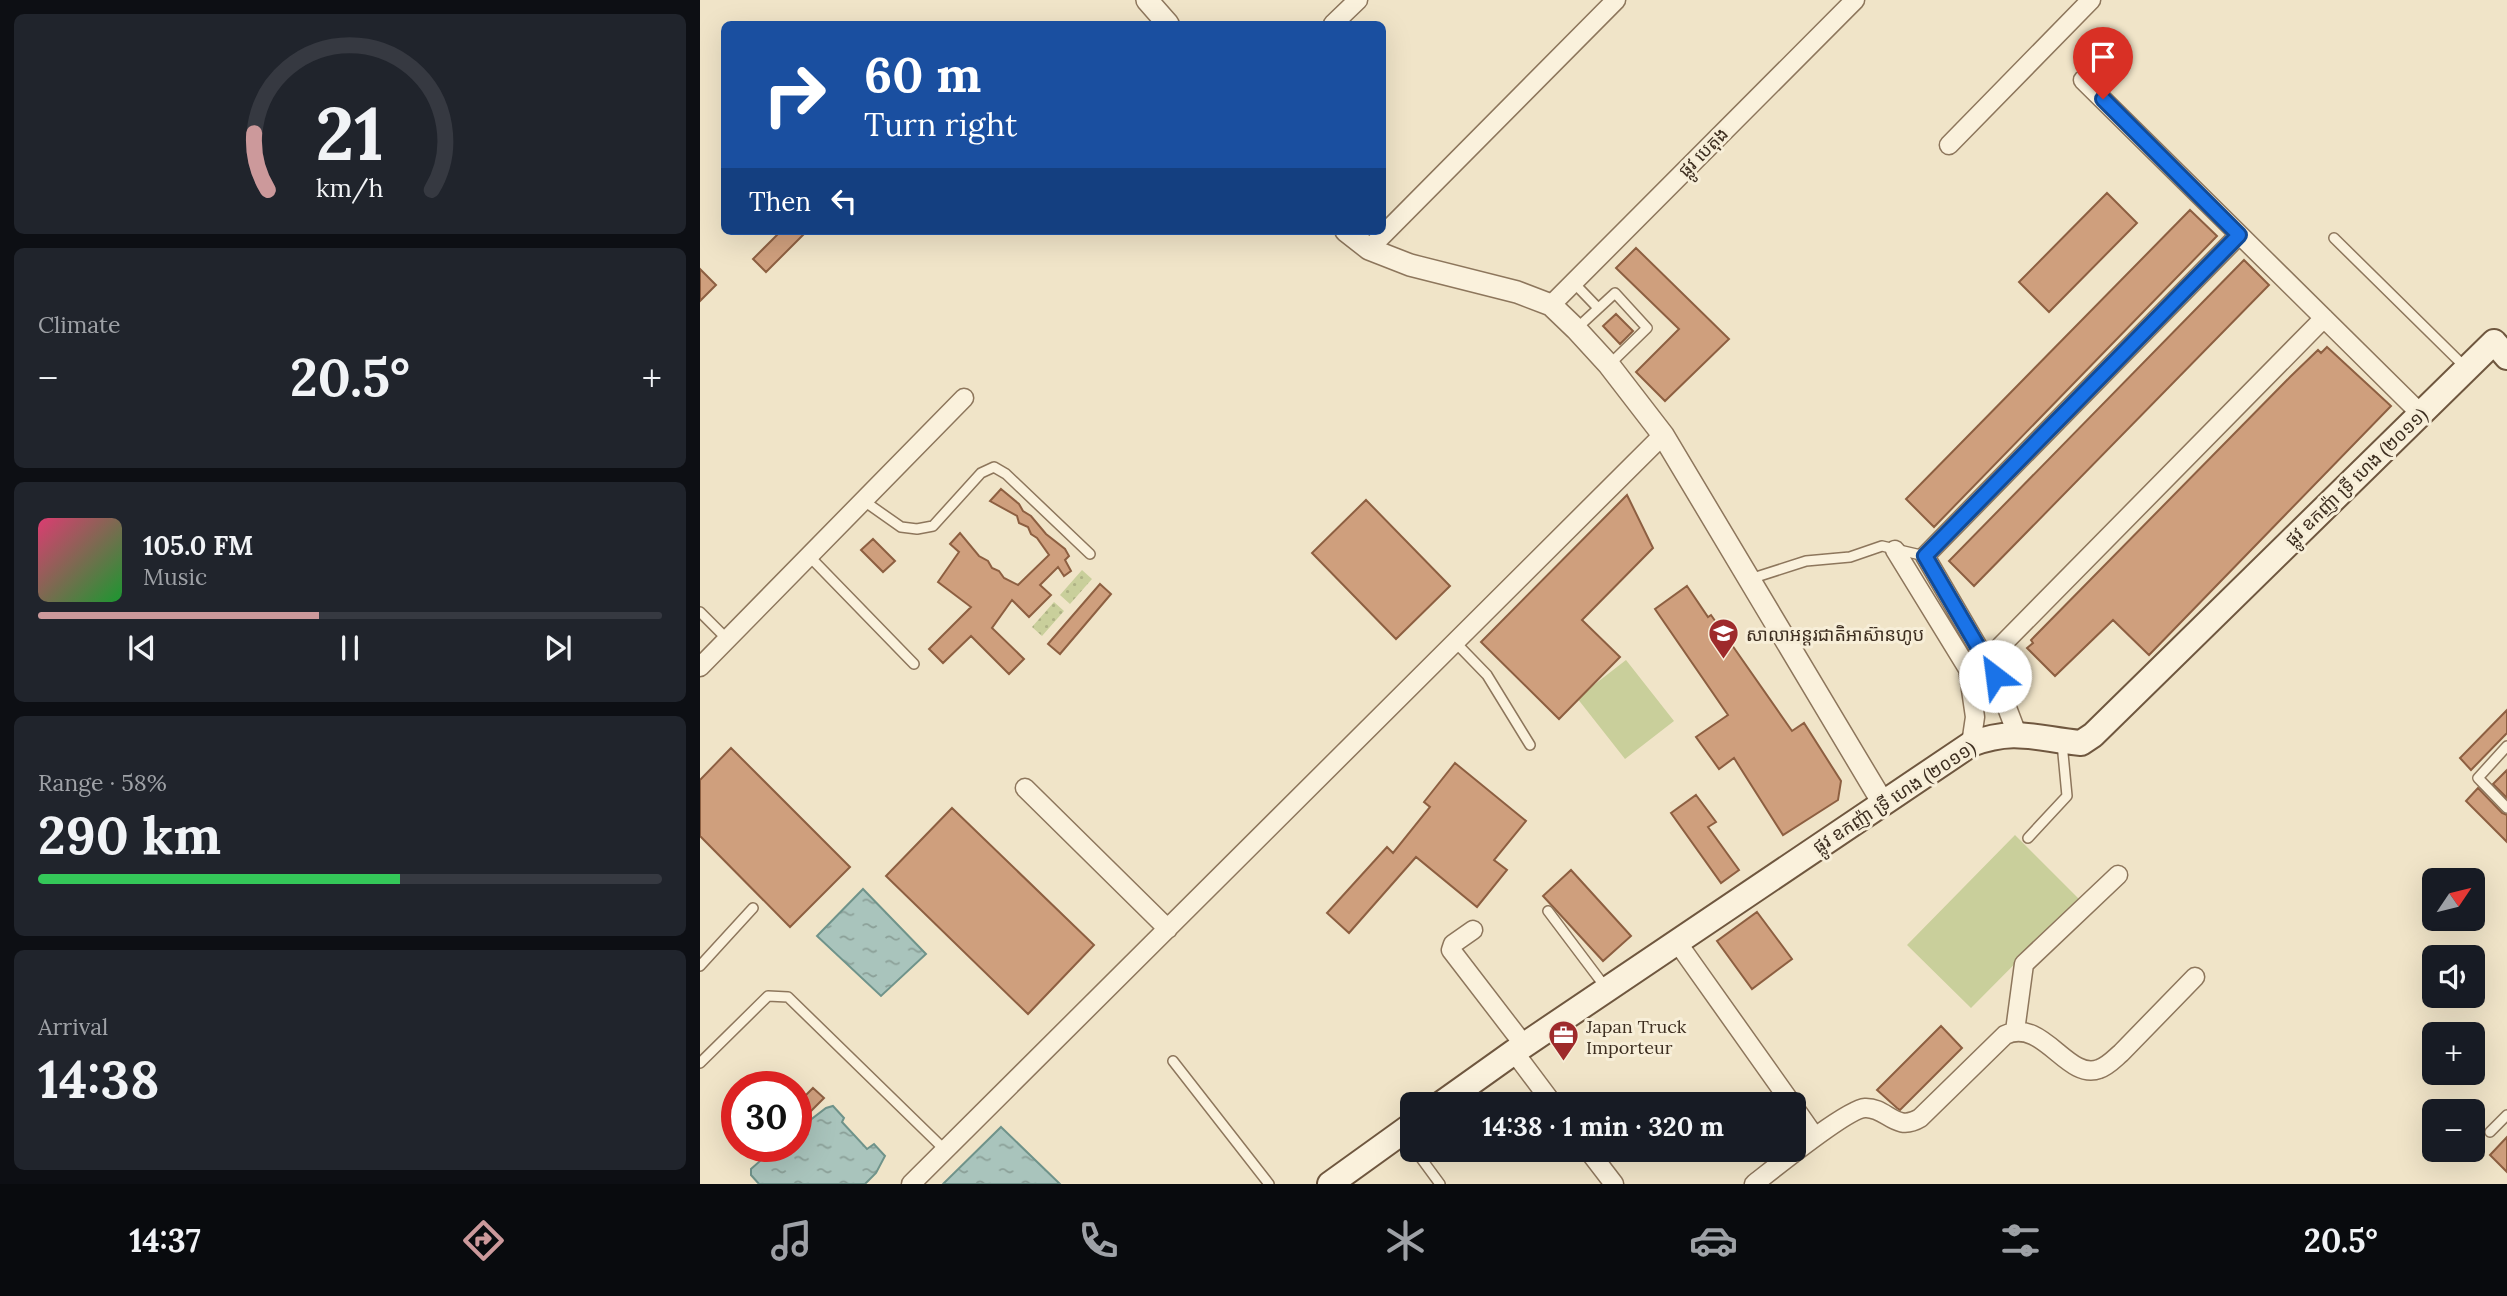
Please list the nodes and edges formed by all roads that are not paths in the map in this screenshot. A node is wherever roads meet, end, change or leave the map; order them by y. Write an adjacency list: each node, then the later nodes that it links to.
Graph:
1 (1147, 0): 6 (street)
2 (1358, 0): 7 (street)
3 (1616, 0): 10 (street)
4 (1855, 0): 16 (street, ផ្លូវ បេតុង)
5 (2091, 0): 9 (street)
6 (1165, 21)
7 (1336, 21)
8 (2083, 80): 13 (street)
9 (1949, 145)
10 (1386, 231)
11 (1351, 235): 15 (street)
12 (1382, 235): 15 (street)
13 (2239, 235): 19 (street); 31 (street)
14 (2334, 238): 23 (lane)
15 (1369, 248): 17 (street)
16 (1573, 282): 17 (street, ផ្លូវ បេតុង); 18 (lane)
17 (1551, 305): 20 (street)
18 (1598, 308): 20 (lane); 22 (lane)
19 (2324, 318): 25 (street); 36 (street)
20 (1576, 329): 22 (street)
21 (2503, 342): 23 (main road, ផ្លូវ ឧកញ៉ា ទ្រី ហេង (២០១១))
22 (1609, 365): 26 (street)
23 (2467, 369): 25 (main road, ផ្លូវ ឧកញ៉ា ទ្រី ហេង (២០១១))
24 (964, 398): 27 (street)
25 (2421, 414): 41 (main road, ផ្លូវ ឧកញ៉ា ទ្រី ហេង (២០១១))
26 (1663, 435): 32 (street); 35 (street)
27 (863, 501): 29 (lane); 30 (street)
28 (1895, 550): 31 (lane); 32 (lane); 39 (street)
29 (1090, 554)
30 (809, 556): 34 (street); 37 (lane)
31 (1925, 556): 36 (street)
32 (1750, 579): 46 (street)
33 (700, 612): 34 (lane)
34 (727, 639): 38 (street)
35 (1455, 642): 43 (lane); 52 (street)
36 (1986, 662): 39 (street); 40 (street)
37 (914, 664)
38 (700, 667)
39 (1968, 669): 42 (street)
40 (2017, 734): 41 (main road, ផ្លូវ ឧកញ៉ា ទ្រី ហេង (២០១១)); 42 (main road, ផ្លូវ ឧកញ៉ា ទ្រី ហេង (២០១១))
41 (2062, 741): 48 (lane)
42 (1971, 744): 46 (main road, ផ្លូវ ឧកញ៉ា ទ្រី ហេង (២០១១))
43 (1530, 746)
44 (2507, 746): 47 (lane)
45 (1025, 788): 52 (street)
46 (1883, 803): 54 (main road, ផ្លូវ ឧកញ៉ា ទ្រី ហេង (២០១១))
47 (2507, 808)
48 (2028, 838)
49 (2118, 875): 58 (street)
50 (754, 908): 55 (lane)
51 (1548, 911): 57 (lane)
52 (1168, 929): 70 (street)
53 (1473, 930): 59 (street)
54 (1677, 942): 57 (main road, ផ្លូវ ឧកញ៉ា ទ្រី ហេង (២០១១)); 64 (street)
55 (700, 966)
56 (2195, 977): 58 (street)
57 (1607, 989): 59 (main road, ផ្លូវ ឧកញ៉ា ទ្រី ហេង (២០១១))
58 (2015, 1031): 68 (street)
59 (1519, 1049): 62 (main road, ផ្លូវ ឧកញ៉ា ទ្រី ហេង (២០១១)); 63 (street)
60 (1172, 1061): 74 (lane)
61 (700, 1063): 70 (lane)
62 (1458, 1092)
63 (1546, 1092)
64 (1784, 1092)
65 (2507, 1115): 67 (lane)
66 (1806, 1124): 68 (street)
67 (2490, 1132)
68 (1815, 1137): 78 (street)
69 (1400, 1144): 75 (main road)
70 (945, 1150): 73 (street)
71 (1426, 1162): 76 (lane)
72 (1597, 1162): 77 (street)
73 (911, 1184)
74 (1269, 1184)
75 (1330, 1184)
76 (1440, 1184)
77 (1614, 1184)
78 (1754, 1184)

